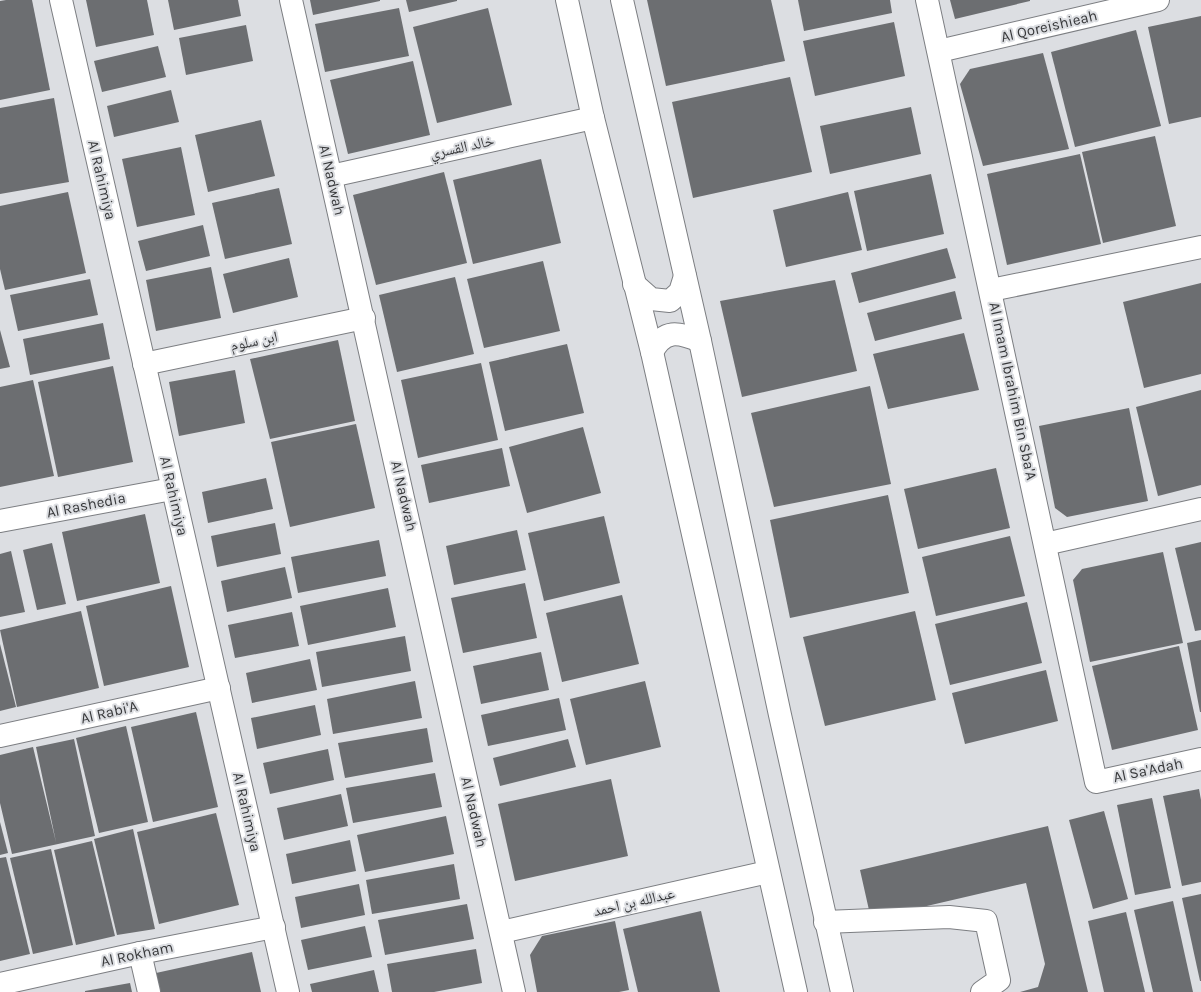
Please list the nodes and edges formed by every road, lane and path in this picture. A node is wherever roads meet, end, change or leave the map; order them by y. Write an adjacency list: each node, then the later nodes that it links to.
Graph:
1 (61, 0): 17 (street, Al Rahimiya)
2 (291, 0): 9 (street, Al Nadwah)
3 (567, 0): 8 (street)
4 (622, 0): 11 (street)
5 (927, 0): 7 (street, Al Imam Ibrahim Bin Sba'A)
6 (1158, 0): 7 (street, Al Qoreishieah)
7 (939, 51): 13 (street, Al Imam Ibrahim Bin Sba'A)
8 (593, 118): 9 (street, خالد القسري); 12 (street)
9 (330, 176): 14 (street, Al Nadwah)
10 (1201, 247): 13 (street)
11 (685, 276): 12 (street); 15 (street)
12 (634, 284): 16 (street)
13 (991, 290): 21 (street, Al Imam Ibrahim Bin Sba'A)
14 (364, 318): 17 (street, ابن سلوم); 29 (street, Al Nadwah)
15 (700, 341): 16 (street); 27 (street)
16 (652, 352): 26 (street)
17 (144, 364): 18 (street, Al Rahimiya)
18 (172, 489): 20 (street, Al Rashedia); 22 (street, Al Rahimiya)
19 (1201, 509): 21 (street)
20 (0, 521)
21 (1045, 544): 25 (street, Al Imam Ibrahim Bin Sba'A)
22 (218, 688): 23 (street, Al Rabi'A); 28 (street, Al Rahimiya)
23 (0, 736)
24 (1201, 759): 25 (street, Al Sa'Adah)
25 (1096, 782)
26 (768, 872): 29 (street, عبدالله بن احمد); 35 (street)
27 (825, 922): 36 (street); 37 (street)
28 (274, 927): 30 (street, Al Rokham); 33 (street, Al Rahimiya)
29 (501, 932): 34 (street, Al Nadwah)
30 (140, 953): 31 (street, Al Rokham); 32 (street)
31 (0, 984)
32 (149, 992)
33 (288, 992)
34 (514, 992)
35 (796, 992)
36 (842, 992)
37 (982, 992)

